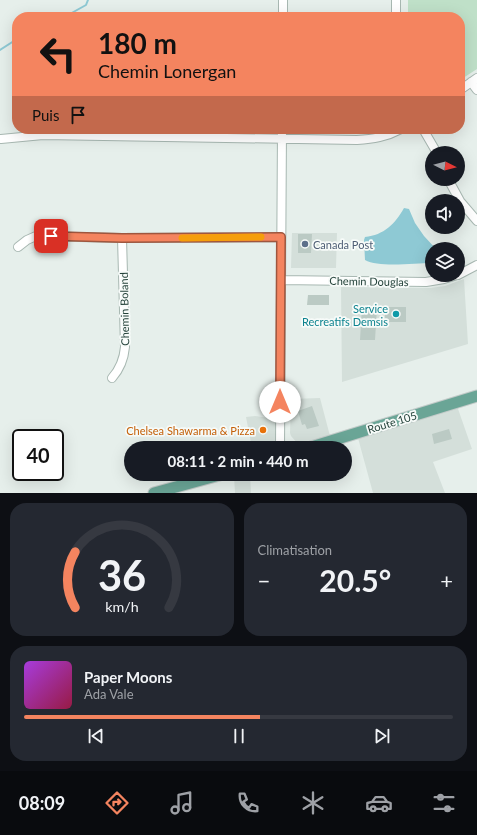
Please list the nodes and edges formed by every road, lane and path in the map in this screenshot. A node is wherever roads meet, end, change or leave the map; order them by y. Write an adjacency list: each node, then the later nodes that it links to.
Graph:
1 (283, 0): 3 (street)
2 (396, 0): 4 (street)
3 (283, 12)
4 (396, 12)
5 (474, 80): 6 (street); 7 (street)
6 (465, 86)
7 (477, 90)
8 (282, 134): 11 (street)
9 (392, 134): 11 (street)
10 (426, 134): 13 (street)
11 (282, 139): 12 (street); 16 (street)
12 (1, 140)
13 (433, 146)
14 (452, 186): 15 (street)
15 (477, 221)
16 (281, 237): 17 (street); 21 (street)
17 (122, 238): 18 (street); 23 (street, Chemin Boland)
18 (18, 247)
19 (477, 265): 20 (street, Chemin Douglas)
20 (465, 271)
21 (281, 280): 22 (street, Chemin Douglas); 25 (street)
22 (425, 282)
23 (112, 378)
24 (477, 396): 26 (main road, Route 105)
25 (280, 441)
26 (331, 441)
27 (197, 481): 28 (main road)
28 (154, 493)

